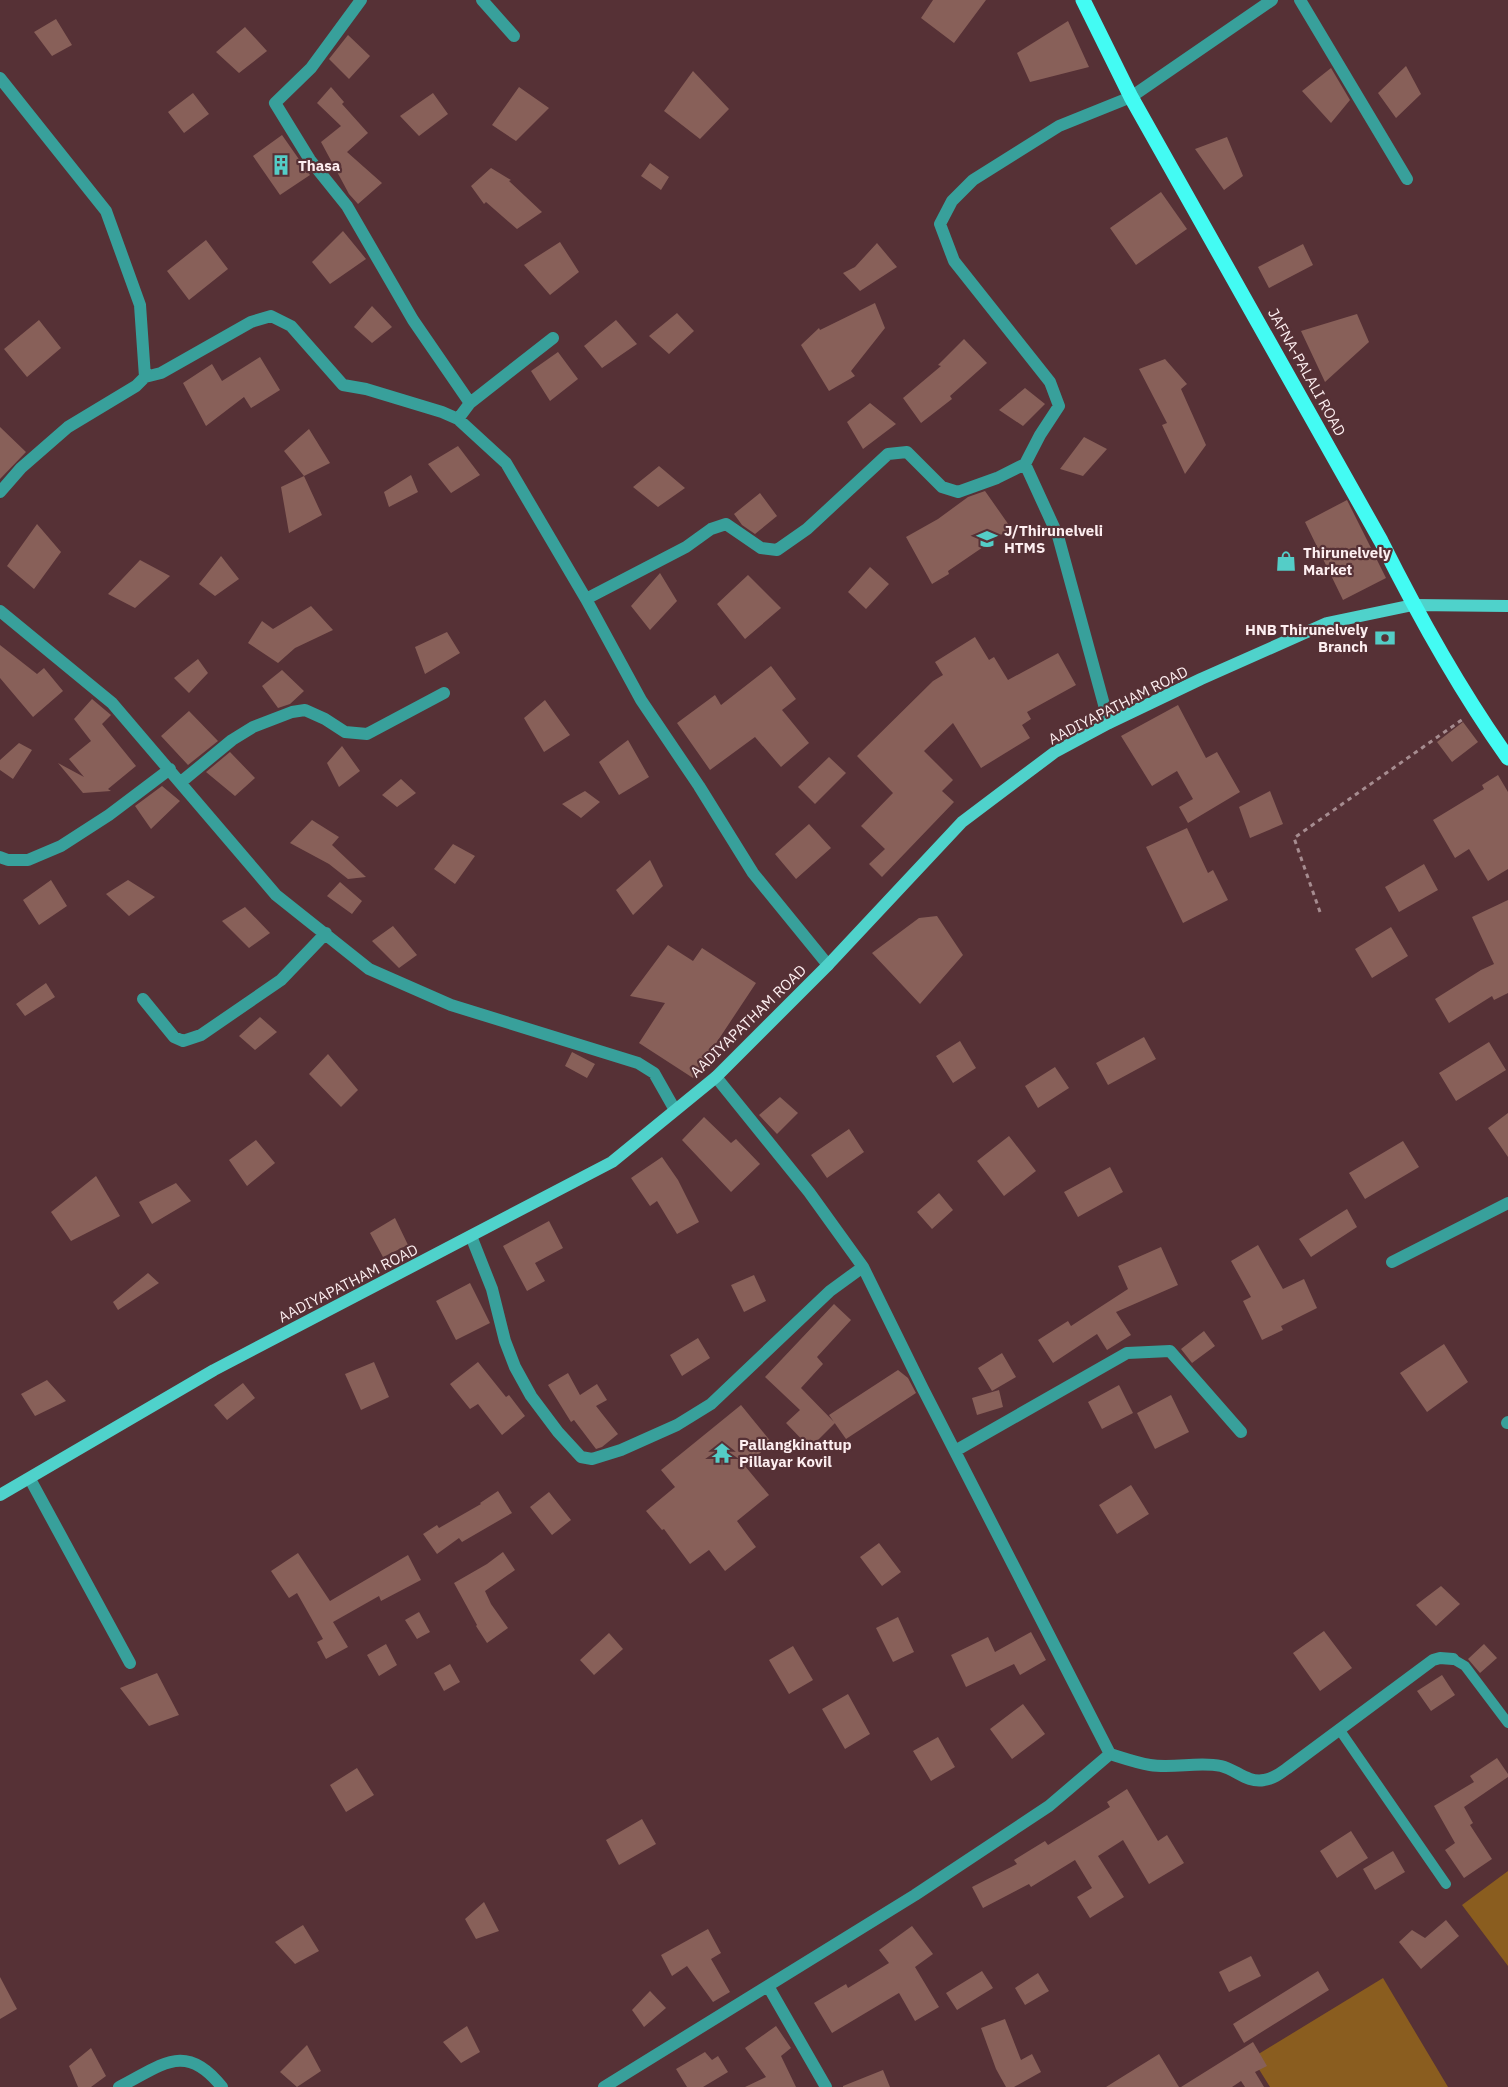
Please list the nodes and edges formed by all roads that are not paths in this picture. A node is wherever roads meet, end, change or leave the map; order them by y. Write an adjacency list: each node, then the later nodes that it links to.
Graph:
1 (361, 0): 12 (street)
2 (482, 0): 6 (street)
3 (1083, 0): 8 (main road, JAFNA-PALALI ROAD)
4 (1272, 0): 8 (street)
5 (1300, 0): 9 (street)
6 (514, 36)
7 (0, 78): 11 (street)
8 (1131, 97): 14 (street); 17 (main road, JAFNA-PALALI ROAD)
9 (1407, 179)
10 (553, 338): 12 (street)
11 (145, 377): 13 (street); 15 (street)
12 (470, 403): 13 (street)
13 (458, 419): 16 (street)
14 (1025, 464): 16 (street); 21 (street)
15 (0, 492)
16 (586, 599): 27 (street)
17 (1413, 605): 18 (street, AADIYAPATHAM ROAD); 21 (street, AADIYAPATHAM ROAD); 22 (main road, JAFNA-PALALI ROAD)
18 (1508, 606)
19 (0, 611): 23 (street)
20 (444, 693): 24 (street)
21 (1109, 723): 27 (street, AADIYAPATHAM ROAD)
22 (1508, 758)
23 (170, 769): 24 (street); 25 (street)
24 (182, 782): 26 (street)
25 (0, 857)
26 (326, 933): 28 (street); 30 (street)
27 (828, 964): 29 (street, AADIYAPATHAM ROAD)
28 (143, 999)
29 (716, 1077): 30 (street, AADIYAPATHAM ROAD); 34 (street)
30 (675, 1110): 32 (street, AADIYAPATHAM ROAD)
31 (1508, 1203): 33 (street)
32 (471, 1236): 34 (street); 37 (street, AADIYAPATHAM ROAD)
33 (1392, 1262)
34 (863, 1267): 36 (street)
35 (1241, 1432): 36 (street)
36 (955, 1451): 43 (street)
37 (30, 1479): 38 (street, AADIYAPATHAM ROAD); 40 (street)
38 (0, 1495)
39 (1453, 1659): 41 (lane); 42 (street)
40 (130, 1663)
41 (1508, 1723)
42 (1339, 1728): 43 (street); 44 (lane)
43 (1110, 1755): 45 (street)
44 (1446, 1884)
45 (768, 1986): 48 (street); 49 (street)
46 (119, 2087): 47 (street)
47 (222, 2087)
48 (604, 2087)
49 (826, 2087)

